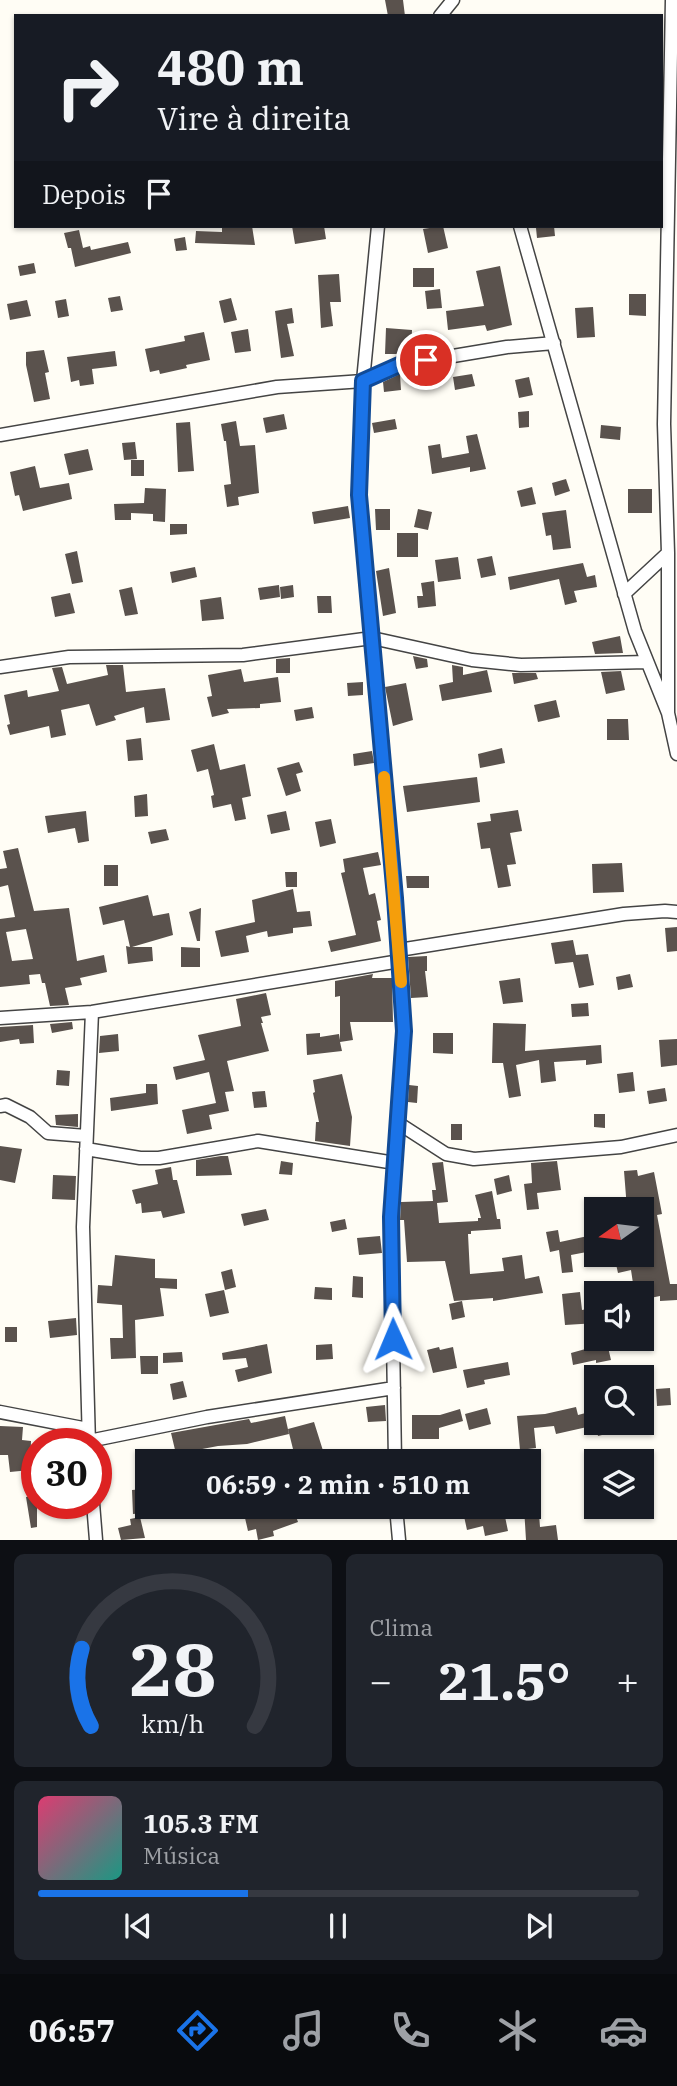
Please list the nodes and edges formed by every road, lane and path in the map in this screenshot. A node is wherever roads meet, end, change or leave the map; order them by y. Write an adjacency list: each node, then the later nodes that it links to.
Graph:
1 (454, 0): 3 (street)
2 (672, 0): 4 (street)
3 (442, 14)
4 (674, 178): 10 (street)
5 (377, 228): 8 (street)
6 (521, 228): 7 (street)
7 (554, 344): 8 (street); 11 (street)
8 (363, 381): 9 (street); 12 (street)
9 (0, 435)
10 (667, 553): 11 (street); 15 (street)
11 (624, 594): 13 (street)
12 (372, 638): 13 (street); 14 (street); 18 (street)
13 (648, 662): 15 (street)
14 (0, 667)
15 (668, 713): 16 (street)
16 (677, 754)
17 (677, 912): 18 (street)
18 (399, 955): 19 (street); 22 (street)
19 (92, 1012): 20 (street); 24 (street)
20 (0, 1018)
21 (0, 1106): 24 (street)
22 (398, 1123): 23 (street); 25 (street)
23 (677, 1135)
24 (86, 1142): 25 (street); 29 (street)
25 (395, 1163): 26 (street)
26 (394, 1388): 30 (street); 31 (street)
27 (0, 1412): 28 (street)
28 (55, 1428)
29 (89, 1428)
30 (112, 1434)
31 (395, 1449)
32 (94, 1519): 34 (street)
33 (397, 1519): 35 (street)
34 (96, 1540)
35 (399, 1540)

